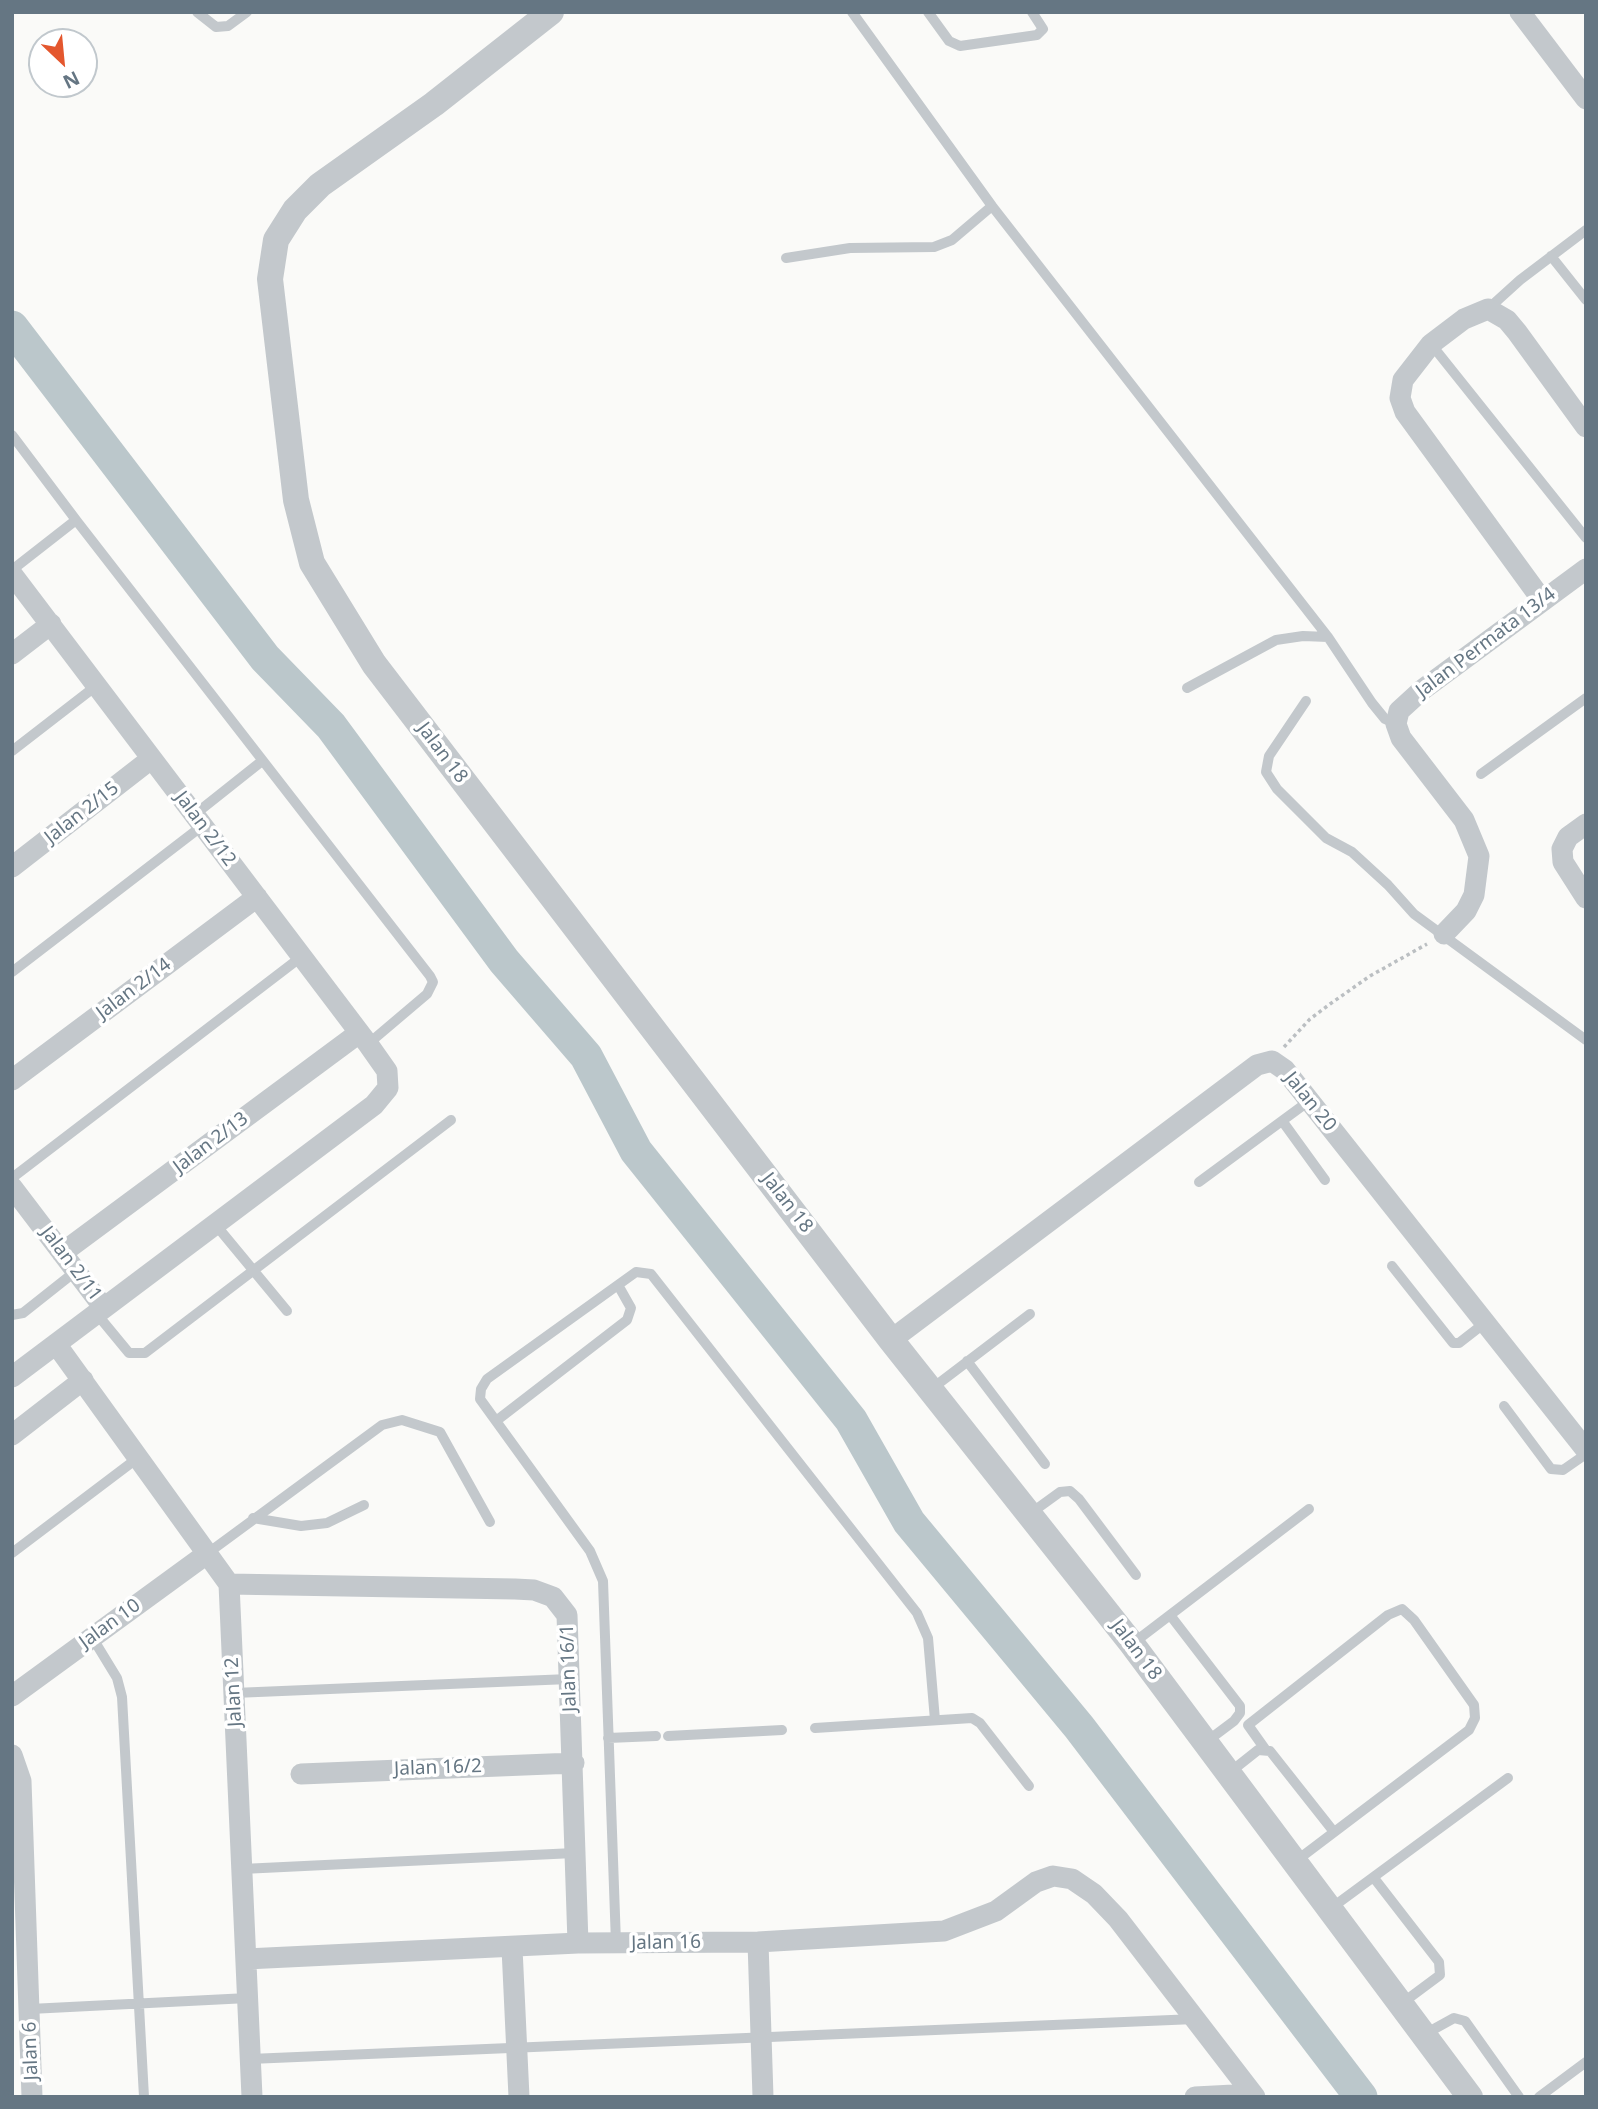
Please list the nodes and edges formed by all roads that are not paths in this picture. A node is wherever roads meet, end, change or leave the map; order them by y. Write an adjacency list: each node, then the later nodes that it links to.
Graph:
1 (197, 12): 2 (lane)
2 (247, 12)
3 (551, 12): 64 (street, Jalan 18)
4 (852, 12): 9 (lane)
5 (928, 12): 6 (lane)
6 (1032, 12)
7 (1520, 12): 8 (street)
8 (1586, 99)
9 (992, 206): 12 (lane); 24 (lane)
10 (1586, 230): 11 (lane)
11 (1551, 256): 13 (lane); 14 (lane)
12 (786, 258)
13 (1586, 300)
14 (1488, 309): 15 (street); 16 (street)
15 (1431, 344): 19 (lane); 22 (street)
16 (1586, 427)
17 (12, 435): 18 (lane)
18 (76, 520): 21 (lane); 33 (lane)
19 (1586, 538)
20 (1586, 569): 22 (street, Jalan Permata 13/4)
21 (12, 572): 23 (street, Jalan 2/12)
22 (1542, 600): 30 (street, Jalan Permata 13/4)
23 (51, 625): 25 (street); 26 (street, Jalan 2/12)
24 (1328, 637): 27 (lane); 30 (lane)
25 (12, 654)
26 (96, 686): 31 (lane); 32 (street, Jalan 2/12)
27 (1187, 688)
28 (1586, 698): 34 (lane)
29 (1306, 701): 40 (lane)
30 (1396, 724): 40 (street)
31 (12, 751)
32 (151, 760): 35 (street, Jalan 2/12); 37 (street, Jalan 2/15)
33 (262, 761): 35 (lane); 43 (lane)
34 (1481, 774)
35 (198, 821): 38 (street, Jalan 2/12); 42 (lane)
36 (1586, 824): 39 (street)
37 (12, 867)
38 (257, 897): 41 (street, Jalan 2/12); 45 (street, Jalan 2/14)
39 (1586, 898)
40 (1444, 934): 44 (lane)
41 (301, 957): 43 (street, Jalan 2/12); 49 (lane)
42 (12, 972)
43 (364, 1039): 53 (street, Jalan 2/12); 54 (street, Jalan 2/13)
44 (1586, 1040)
45 (12, 1080)
46 (1309, 1101): 48 (lane); 63 (street, Jalan 20); 64 (street, Jalan 20)
47 (451, 1120): 57 (lane)
48 (1283, 1122): 50 (lane); 51 (lane)
49 (12, 1178)
50 (1325, 1180)
51 (1199, 1182)
52 (12, 1187): 54 (street, Jalan 2/11)
53 (215, 1224): 57 (lane); 59 (street)
54 (62, 1253): 56 (street, Jalan 2/11)
55 (1392, 1266): 63 (lane)
56 (76, 1271): 59 (street, Jalan 2/11); 62 (lane)
57 (254, 1271): 59 (lane); 60 (lane)
58 (618, 1285): 71 (lane); 71 (lane); 91 (lane)
59 (100, 1311): 65 (street)
60 (287, 1311)
61 (1030, 1314): 66 (lane)
62 (12, 1315)
63 (1486, 1322): 73 (street, Jalan 20)
64 (891, 1340): 69 (street, Jalan 18)
65 (56, 1344): 67 (street); 68 (street)
66 (967, 1361): 69 (lane); 75 (lane)
67 (12, 1377)
68 (83, 1380): 72 (street); 74 (street)
69 (930, 1390): 78 (street, Jalan 18)
70 (1504, 1406): 73 (lane)
71 (496, 1421): 96 (lane)
72 (12, 1434)
73 (1586, 1452)
74 (139, 1457): 81 (lane); 82 (street)
75 (1045, 1464)
76 (364, 1505): 79 (lane)
77 (1309, 1509): 85 (lane)
78 (1031, 1513): 83 (lane); 87 (street, Jalan 18)
79 (253, 1518): 80 (lane); 82 (lane)
80 (490, 1521)
81 (12, 1553)
82 (208, 1553): 84 (street); 86 (street, Jalan 10)
83 (1136, 1575)
84 (229, 1584): 88 (street, Jalan 16/1); 89 (street, Jalan 12)
85 (1170, 1615): 87 (lane); 97 (lane)
86 (92, 1637): 90 (street, Jalan 10); 120 (lane)
87 (1132, 1644): 97 (street, Jalan 18)
88 (569, 1679): 89 (lane); 100 (street, Jalan 16/1)
89 (234, 1693): 109 (street, Jalan 12)
90 (12, 1696)
91 (935, 1720): 92 (lane); 104 (lane)
92 (816, 1728)
93 (782, 1730): 95 (lane)
94 (656, 1736): 96 (lane)
95 (668, 1736)
96 (608, 1738): 115 (lane)
97 (1206, 1742): 101 (street, Jalan 18)
98 (1265, 1749): 101 (lane); 105 (lane); 105 (lane)
99 (12, 1755): 108 (street, Jalan 6)
100 (574, 1763): 102 (street, Jalan 16/2); 106 (street, Jalan 16/1)
101 (1229, 1773): 107 (street, Jalan 18)
102 (301, 1774)
103 (1508, 1777): 110 (lane)
104 (1029, 1786)
105 (1334, 1832): 107 (lane)
106 (574, 1853): 109 (lane); 114 (street, Jalan 16/1)
107 (1296, 1861): 111 (street, Jalan 18)
108 (18, 1867): 112 (street, Jalan 6)
109 (242, 1869): 117 (street, Jalan 12)
110 (1374, 1878): 111 (lane); 121 (lane)
111 (1330, 1909): 121 (street, Jalan 18)
112 (19, 1914): 118 (street, Jalan 6)
113 (758, 1942): 115 (street, Jalan 16); 123 (street, Jalan 16); 125 (street)
114 (578, 1943): 115 (street, Jalan 16); 116 (street, Jalan 16)
115 (616, 1943)
116 (512, 1948): 117 (street, Jalan 16); 126 (street)
117 (246, 1959): 119 (street, Jalan 12)
118 (20, 1966): 122 (street, Jalan 6)
119 (248, 1998): 120 (lane); 127 (street, Jalan 12)
120 (139, 2003): 122 (lane); 131 (lane)
121 (1401, 2004): 124 (street, Jalan 18)
122 (21, 2009): 130 (street, Jalan 6)
123 (1198, 2019): 125 (lane); 129 (street)
124 (1424, 2035): 136 (street, Jalan 18); 137 (lane)
125 (761, 2038): 126 (lane); 134 (street)
126 (517, 2049): 127 (lane); 133 (street)
127 (250, 2059): 132 (street, Jalan 12)
128 (1586, 2062): 138 (lane)
129 (1254, 2095): 135 (street)
130 (32, 2097)
131 (144, 2097)
132 (252, 2097)
133 (519, 2097)
134 (763, 2097)
135 (1195, 2097)
136 (1470, 2097)
137 (1519, 2097)
138 (1539, 2097)

